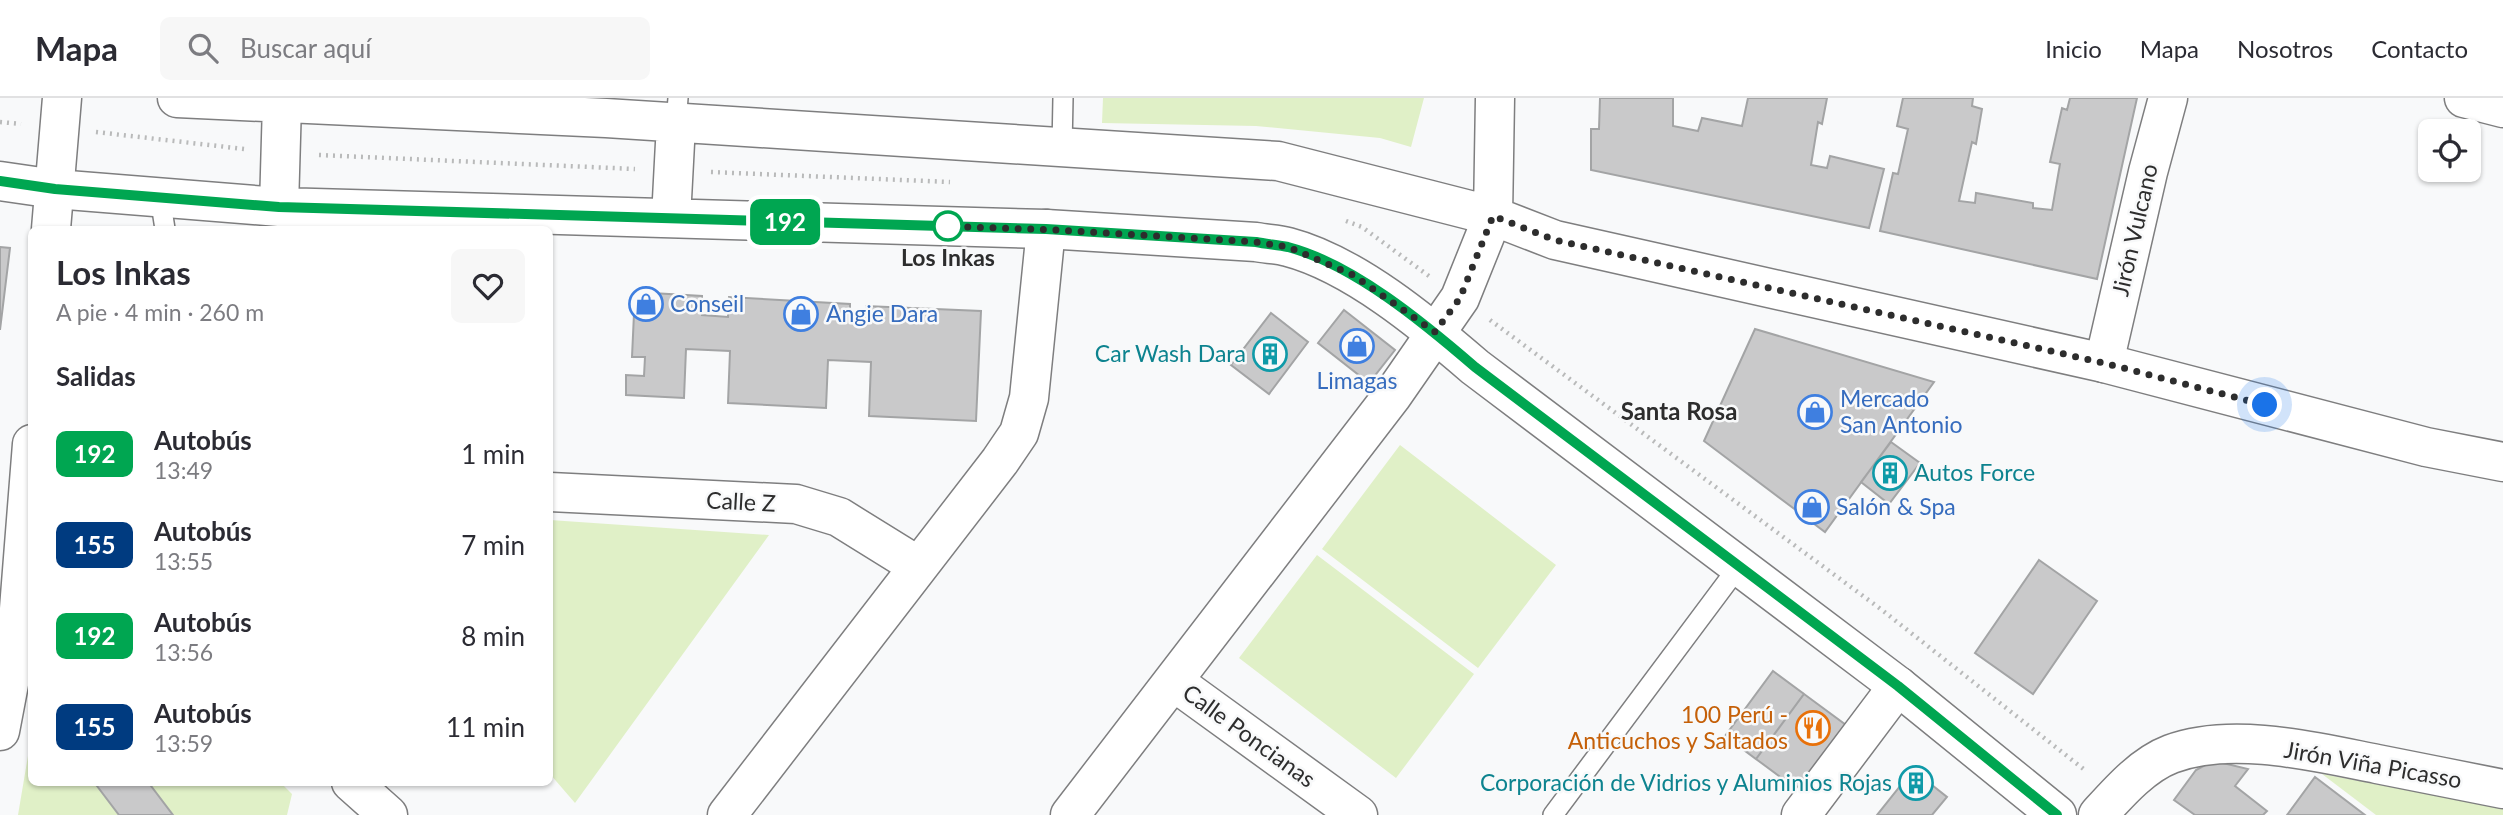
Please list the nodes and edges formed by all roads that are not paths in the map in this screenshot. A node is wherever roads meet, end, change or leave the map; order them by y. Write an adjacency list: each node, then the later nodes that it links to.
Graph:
1 (177, 98): 6 (main road)
2 (1063, 98): 10 (lane)
3 (1495, 98): 15 (main road)
4 (2168, 98): 21 (main road, Jirón Vulcano)
5 (2465, 98): 7 (main road)
6 (282, 101): 8 (main road); 13 (main road)
7 (2503, 108)
8 (677, 111): 10 (main road); 16 (main road)
9 (61, 113): 12 (main road)
10 (1062, 148): 15 (main road)
11 (0, 181): 12 (main road)
12 (55, 189): 14 (main road); 18 (main road)
13 (279, 207): 14 (main road); 17 (main road)
14 (163, 213)
15 (1493, 216): 20 (main road); 21 (main road)
16 (671, 218): 17 (main road); 19 (main road)
17 (508, 222)
18 (51, 226)
19 (1046, 229): 20 (main road); 25 (main road)
20 (1435, 332): 26 (main road); 28 (main road)
21 (2104, 363): 23 (main road)
22 (23, 458): 27 (main road)
23 (2503, 462)
24 (553, 492): 25 (main road, Calle Z)
25 (918, 566): 35 (main road)
26 (1739, 566): 29 (main road); 38 (lane)
27 (24, 647): 30 (main road)
28 (1173, 681): 36 (main road); 37 (main road, Calle Poncianas)
29 (1898, 686): 39 (main road); 40 (main road)
30 (0, 731)
31 (355, 786): 34 (main road)
32 (2503, 789): 33 (main road, Jirón Viña Picasso)
33 (2107, 805)
34 (388, 815)
35 (727, 815)
36 (1070, 815)
37 (1358, 815)
38 (1553, 815)
39 (1801, 815)
40 (2057, 815)

